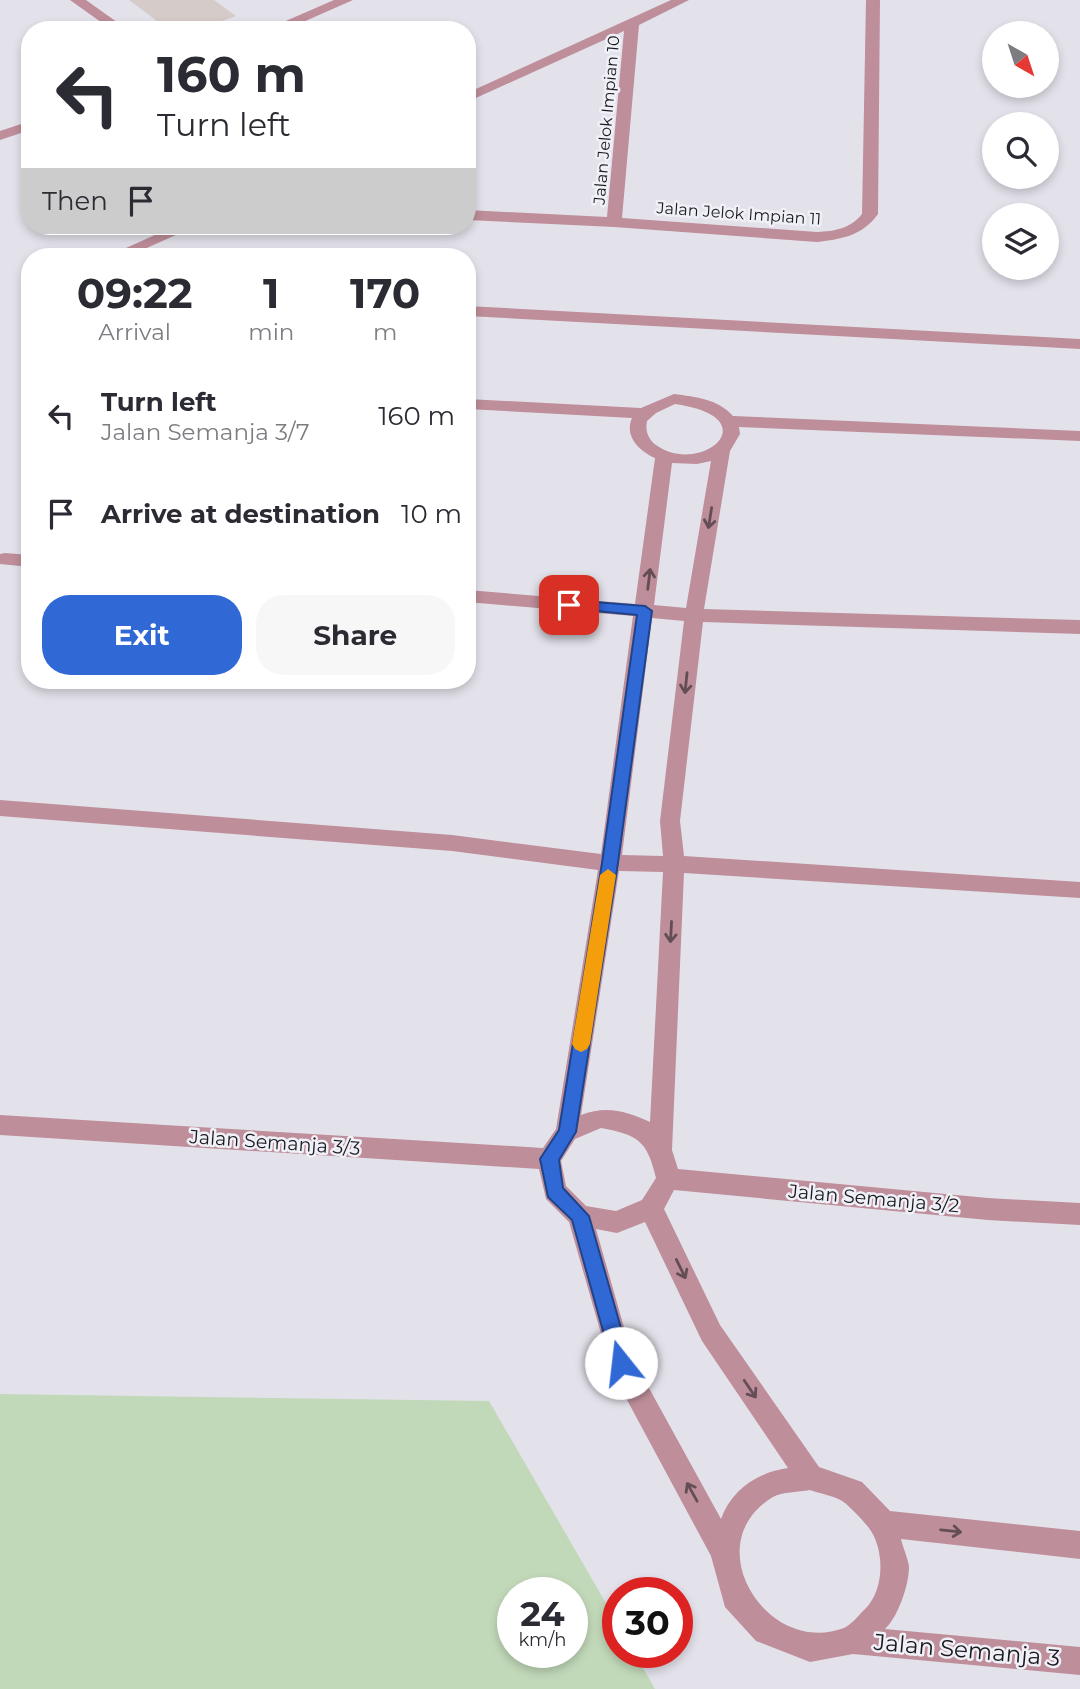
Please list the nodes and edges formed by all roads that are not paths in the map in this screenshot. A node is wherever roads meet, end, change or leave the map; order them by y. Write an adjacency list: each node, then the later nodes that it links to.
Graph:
1 (77, 0): 5 (street)
2 (346, 0): 6 (street)
3 (681, 0): 7 (street)
4 (873, 0): 12 (street, Jalan Jelok Impian 11)
5 (108, 21)
6 (294, 21)
7 (632, 22): 8 (street); 12 (street, Jalan Jelok Impian 10)
8 (476, 94)
9 (21, 128): 10 (street)
10 (0, 136)
11 (476, 215): 12 (street, Jalan Jelok Impian 11)
12 (614, 222)
13 (165, 235): 14 (street)
14 (133, 248)
15 (476, 311): 16 (street)
16 (1080, 344)
17 (476, 404): 18 (street)
18 (643, 413): 19 (street); 22 (street)
19 (731, 421): 20 (street); 21 (street)
20 (1080, 436)
21 (721, 451): 22 (street); 27 (street, one-way to 27)
22 (664, 456): 26 (street, one-way to 22)
23 (5, 559): 24 (street)
24 (21, 560)
25 (476, 597): 26 (street)
26 (645, 611): 27 (street); 30 (street)
27 (694, 615): 28 (street); 31 (street, one-way to 31)
28 (1080, 627)
29 (0, 808): 30 (street)
30 (610, 863): 31 (street); 34 (street)
31 (674, 864): 32 (street); 35 (street, one-way to 35)
32 (1080, 890)
33 (0, 1125): 36 (street, Jalan Semanja 3/3)
34 (567, 1132): 35 (street); 36 (street)
35 (662, 1147): 37 (street)
36 (549, 1159): 40 (street)
37 (668, 1179): 38 (street); 39 (street, Jalan Semanja 3/2)
38 (651, 1208): 40 (street); 41 (street, one-way to 41)
39 (1080, 1214)
40 (580, 1216): 44 (street, one-way to 40)
41 (810, 1477): 42 (street); 44 (street)
42 (883, 1524): 43 (street, one-way to 43); 45 (street)
43 (1080, 1545)
44 (724, 1552): 45 (street)
45 (853, 1640): 46 (street, Jalan Semanja 3)
46 (1080, 1661)

